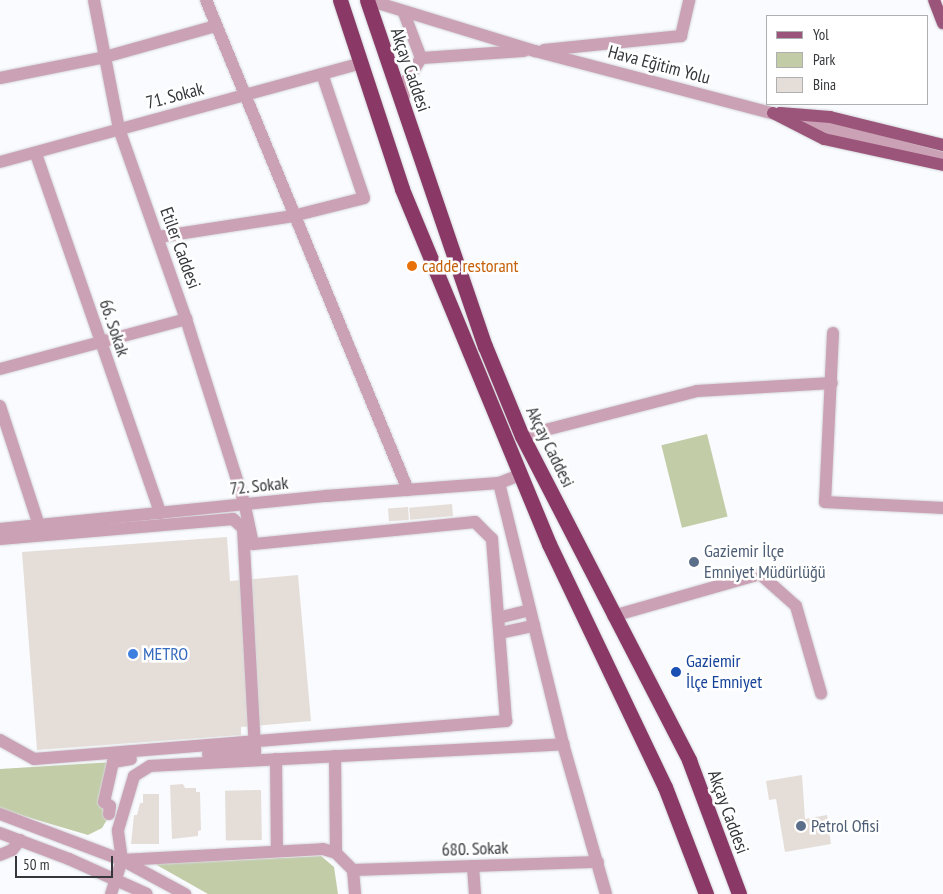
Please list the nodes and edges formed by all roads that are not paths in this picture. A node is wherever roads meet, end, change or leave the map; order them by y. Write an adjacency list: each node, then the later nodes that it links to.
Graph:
1 (94, 0): 11 (street, Etiler Caddesi)
2 (206, 0): 9 (street)
3 (340, 0): 13 (highway, Akçay Caddesi)
4 (367, 0): 7 (street, Hava Eğitim Yolu); 17 (highway, Akçay Caddesi)
5 (689, 0): 10 (street)
6 (934, 0): 8 (main road)
7 (404, 12): 10 (street, Hava Eğitim Yolu); 12 (street)
8 (943, 23)
9 (215, 26): 11 (street); 16 (street)
10 (534, 51): 12 (street); 18 (street, Hava Eğitim Yolu)
11 (105, 57): 15 (street); 19 (street, Etiler Caddesi)
12 (421, 58): 17 (street)
13 (359, 64): 14 (street, 71. Sokak); 34 (highway, Akçay Caddesi)
14 (322, 74): 16 (street, 71. Sokak); 25 (street)
15 (0, 78)
16 (244, 96): 19 (street, 71. Sokak); 25 (street)
17 (402, 104): 33 (highway, Akçay Caddesi)
18 (773, 113): 20 (main road); 22 (street, Hava Eğitim Yolu); 24 (main road)
19 (119, 129): 21 (street, 71. Sokak); 26 (street, Etiler Caddesi)
20 (943, 145)
21 (36, 154): 23 (street, 71. Sokak); 29 (street, 66. Sokak)
22 (943, 158)
23 (0, 162)
24 (943, 166)
25 (293, 216): 26 (street); 36 (street)
26 (158, 237): 27 (street, Etiler Caddesi)
27 (186, 319): 29 (street); 37 (street, Etiler Caddesi)
28 (833, 333): 31 (street)
29 (100, 342): 30 (street); 39 (street, 66. Sokak)
30 (0, 369)
31 (832, 383): 33 (street); 38 (street)
32 (0, 406): 40 (street)
33 (522, 436): 44 (highway, Akçay Caddesi)
34 (520, 475): 35 (street, 72. Sokak); 72 (highway, Akçay Caddesi)
35 (498, 483): 36 (street, 72. Sokak); 43 (street)
36 (408, 490): 37 (street, 72. Sokak)
37 (245, 505): 39 (street, 72. Sokak); 45 (street, Etiler Caddesi)
38 (943, 508)
39 (160, 513): 40 (street, 72. Sokak)
40 (38, 525): 41 (street, 72. Sokak)
41 (0, 529)
42 (0, 540): 50 (street)
43 (530, 610): 45 (street); 46 (street)
44 (613, 616): 48 (street); 73 (highway, Akçay Caddesi)
45 (498, 618): 47 (street)
46 (534, 626): 47 (street); 51 (street)
47 (500, 633): 50 (street)
48 (821, 693)
49 (0, 740): 50 (street)
50 (254, 742): 55 (street)
51 (563, 744): 52 (street); 62 (street)
52 (335, 756): 53 (street); 59 (street)
53 (276, 759): 58 (street); 61 (street)
54 (0, 814): 61 (street)
55 (109, 814)
56 (0, 833): 57 (street)
57 (20, 840): 60 (street); 65 (street)
58 (277, 851): 59 (street); 61 (street)
59 (336, 852): 64 (street)
60 (0, 855)
61 (122, 860): 65 (street); 68 (street)
62 (598, 862): 63 (street, 680. Sokak); 71 (street)
63 (472, 866): 64 (street, 680. Sokak); 70 (street)
64 (354, 870): 69 (street)
65 (114, 878): 66 (street); 67 (street)
66 (111, 894)
67 (146, 894)
68 (184, 894)
69 (355, 894)
70 (475, 894)
71 (606, 894)
72 (706, 894)
73 (739, 894)

